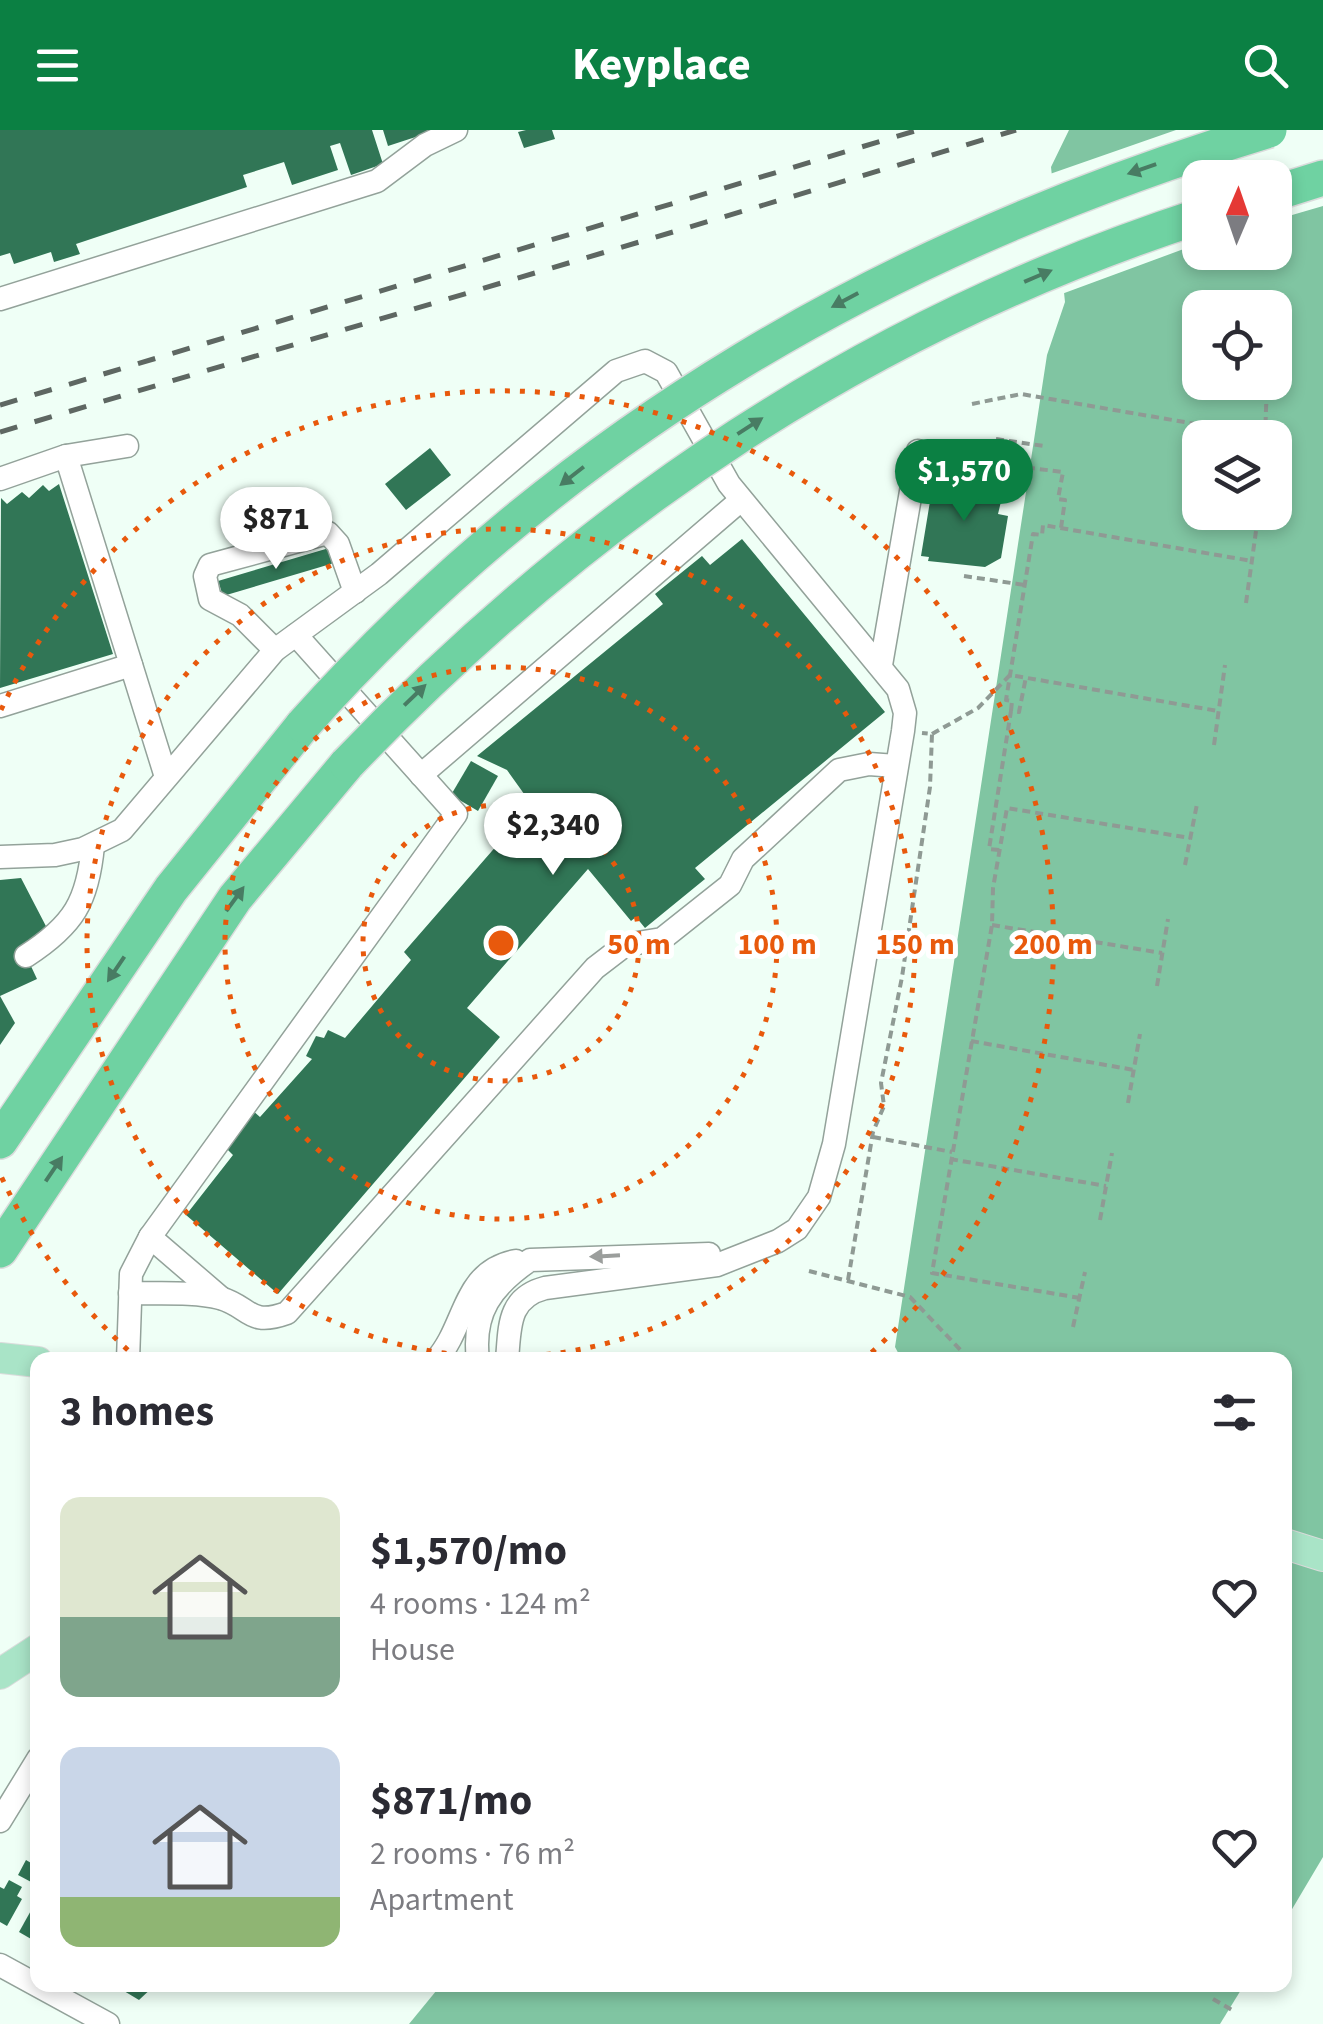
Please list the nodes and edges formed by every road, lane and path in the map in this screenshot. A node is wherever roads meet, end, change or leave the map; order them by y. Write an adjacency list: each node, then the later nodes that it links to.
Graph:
1 (456, 130): 6 (street)
2 (1269, 130): 56 (highway, one-way to 56, bridge)
3 (1323, 178): 4 (highway)
4 (1292, 188)
5 (1182, 223): 63 (highway, one-way to 5, bridge)
6 (0, 300)
7 (972, 404): 8 (path)
8 (1182, 422)
9 (996, 439): 11 (path)
10 (127, 446): 13 (street)
11 (1044, 446)
12 (918, 451): 27 (street)
13 (66, 456): 15 (street); 26 (street)
14 (1014, 466): 17 (path)
15 (0, 479)
16 (740, 500): 22 (street); 27 (street); 38 (street)
17 (1061, 528): 19 (path); 21 (path)
18 (1256, 531): 19 (path)
19 (1252, 560): 23 (path)
20 (964, 576): 21 (path)
21 (1025, 585): 29 (path)
22 (355, 592): 24 (street); 25 (street)
23 (1246, 603)
24 (296, 634): 25 (street); 38 (street)
25 (274, 650): 39 (street)
26 (131, 665): 31 (street); 39 (street)
27 (882, 666): 34 (street)
28 (1225, 666): 33 (path)
29 (1010, 674): 30 (path); 32 (path); 35 (path)
30 (1026, 677): 32 (path); 33 (path)
31 (0, 706)
32 (1011, 710): 43 (path)
33 (1218, 711): 36 (path)
34 (903, 731): 35 (path); 37 (street)
35 (932, 734): 55 (path)
36 (1214, 745)
37 (896, 766): 64 (street); 70 (street)
38 (420, 774): 62 (street)
39 (166, 777): 42 (street)
40 (1197, 804): 41 (path)
41 (1190, 838): 43 (path); 45 (path)
42 (94, 845): 44 (street); 49 (street)
43 (1000, 850): 47 (path)
44 (0, 856)
45 (1185, 866)
46 (1168, 919): 48 (path)
47 (992, 925): 48 (path); 52 (path)
48 (1162, 953): 50 (path)
49 (26, 956)
50 (1157, 986)
51 (1140, 1034): 53 (path)
52 (971, 1041): 53 (path); 57 (path)
53 (1134, 1070): 54 (path)
54 (1128, 1103)
55 (873, 1138): 57 (path); 68 (path)
56 (0, 1141)
57 (952, 1152): 59 (path)
58 (1112, 1153): 60 (path)
59 (950, 1160): 60 (path); 71 (path)
60 (1106, 1186): 61 (path)
61 (1100, 1220)
62 (150, 1238): 69 (street); 70 (street)
63 (0, 1250)
64 (737, 1254): 65 (street, one-way to 65); 76 (street)
65 (530, 1260): 74 (street); 75 (street)
66 (809, 1271): 68 (path)
67 (1085, 1272): 71 (path)
68 (848, 1280): 77 (path)
69 (130, 1292): 70 (street); 73 (street)
70 (221, 1298)
71 (1080, 1298): 72 (path)
72 (1073, 1327)
73 (128, 1352)
74 (443, 1352)
75 (477, 1352)
76 (508, 1352)
77 (962, 1352)
78 (0, 1358): 79 (main road)
79 (30, 1361)
80 (1292, 1546): 81 (main road)
81 (1323, 1556)
82 (30, 1654): 83 (main road)
83 (0, 1674)
84 (30, 1773): 85 (street)
85 (0, 1822)
86 (0, 1964): 87 (street)
87 (30, 1981)
88 (50, 1992): 91 (street)
89 (1213, 1999): 90 (path)
90 (1232, 2010)
91 (108, 2024)

